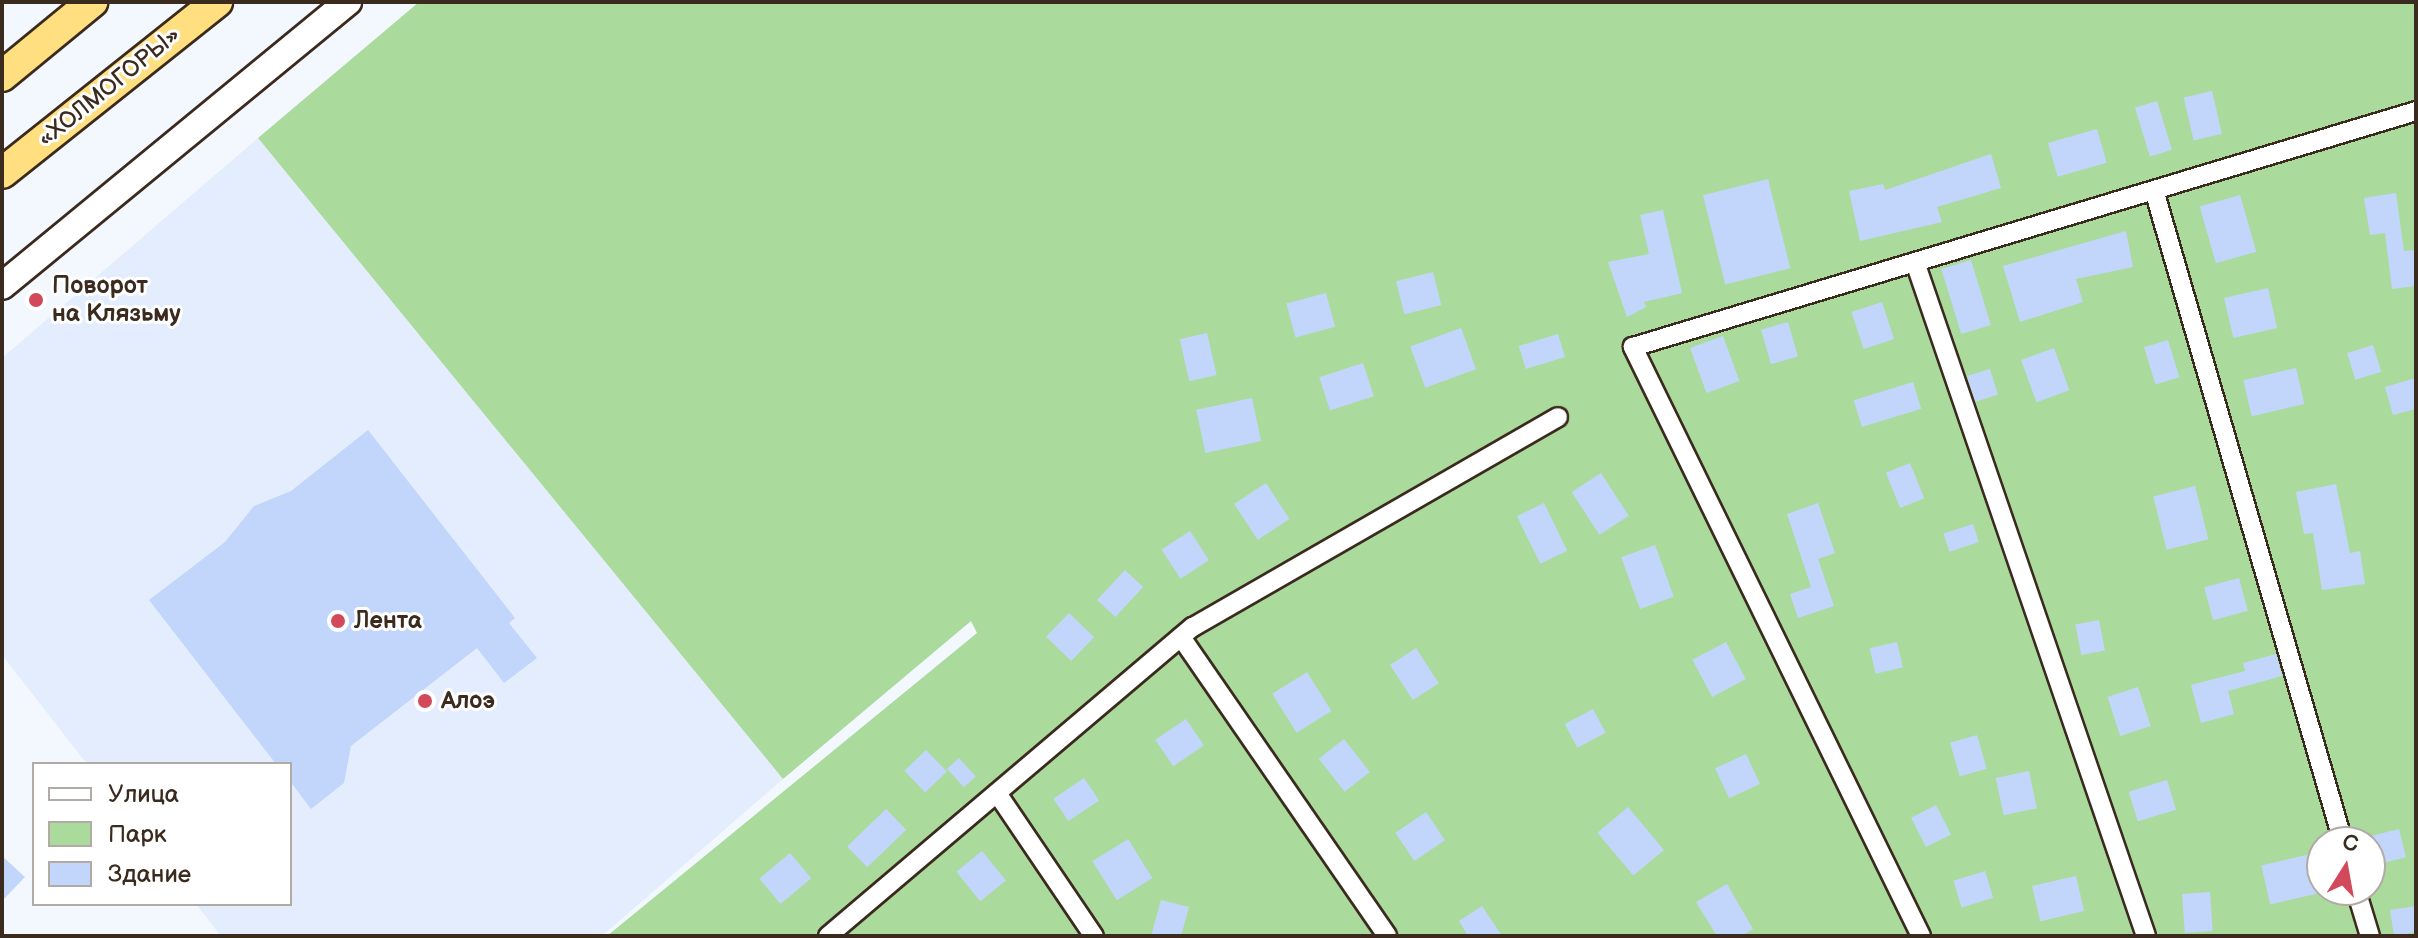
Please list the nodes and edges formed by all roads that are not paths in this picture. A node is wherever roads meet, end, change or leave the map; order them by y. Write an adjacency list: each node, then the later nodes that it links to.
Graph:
1 (92, 2): 4 (highway)
2 (217, 2): 6 (highway, «ХОЛМОГОРЫ»)
3 (348, 2): 9 (main road)
4 (2, 76)
5 (2416, 111): 7 (street)
6 (2, 173)
7 (2154, 190): 8 (street); 13 (street)
8 (1915, 262): 18 (street); 19 (street)
9 (2, 286)
10 (1558, 417): 11 (street)
11 (1181, 637): 12 (street); 17 (street)
12 (997, 793): 15 (street); 16 (street)
13 (2338, 826)
14 (2361, 906): 20 (street)
15 (828, 936)
16 (1094, 936)
17 (1387, 936)
18 (1921, 936)
19 (2146, 936)
20 (2370, 936)

